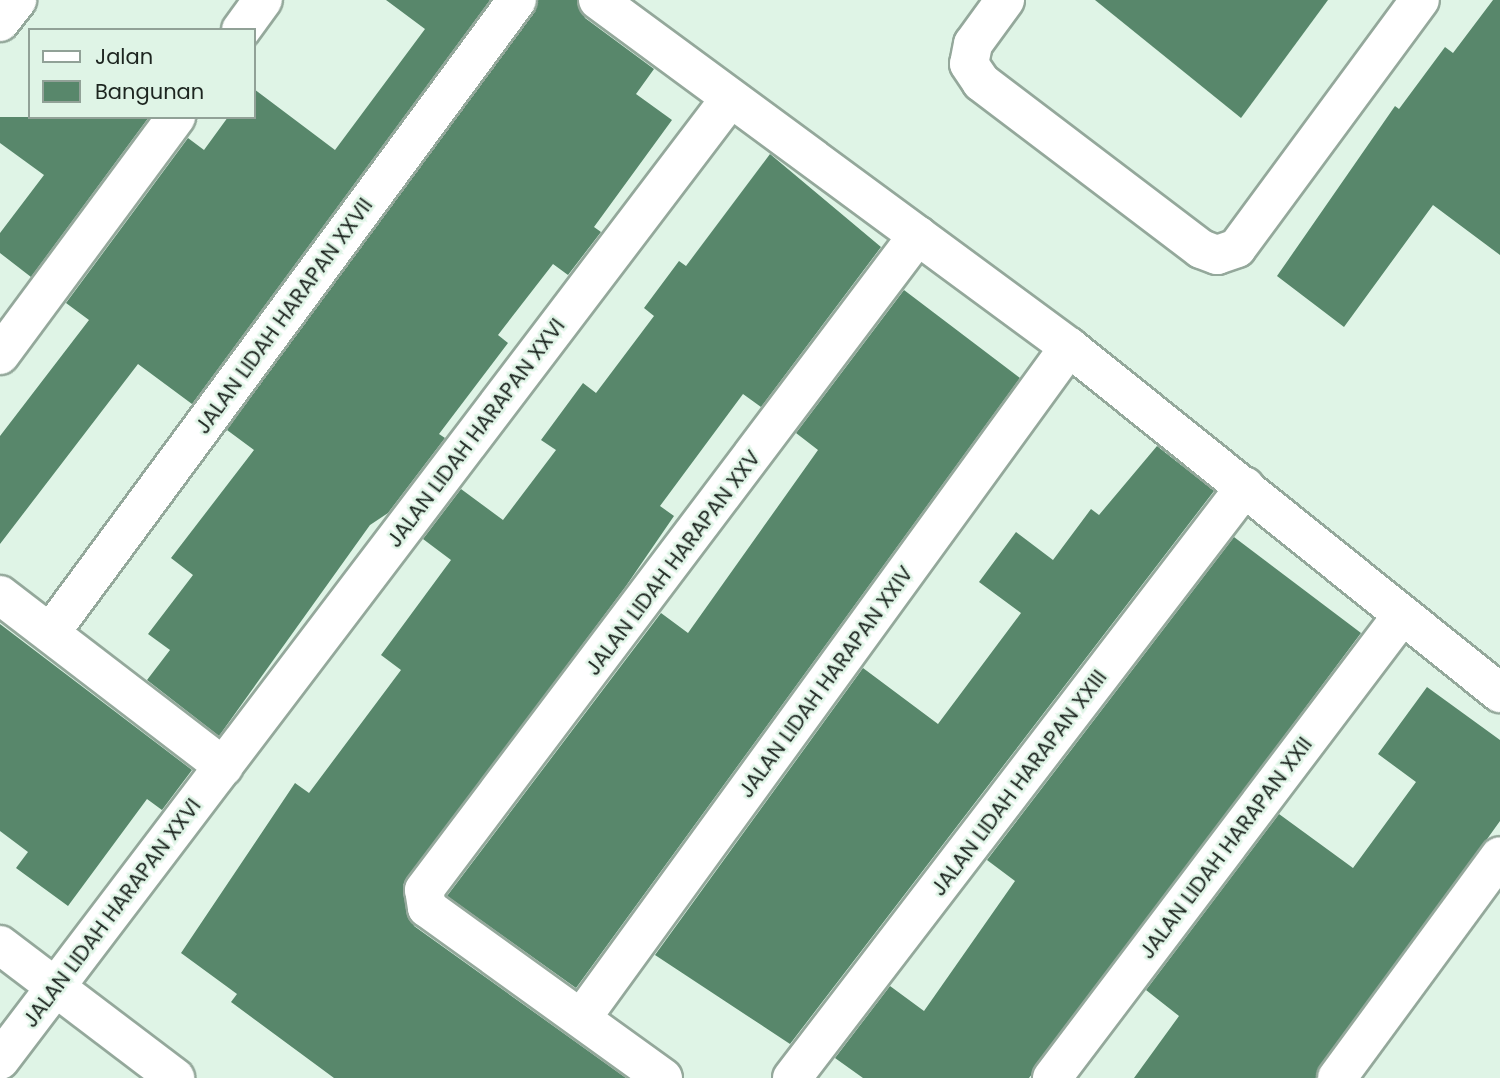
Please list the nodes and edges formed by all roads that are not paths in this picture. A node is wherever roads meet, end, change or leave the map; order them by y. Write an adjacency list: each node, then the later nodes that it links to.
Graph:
1 (17, 0): 7 (street)
2 (263, 0): 8 (street)
3 (517, 0): 17 (street, JALAN LIDAH HARAPAN XXVII)
4 (598, 0): 9 (street)
5 (1005, 0): 6 (street)
6 (1420, 0)
7 (0, 22)
8 (242, 28)
9 (729, 100): 11 (street); 19 (street, JALAN LIDAH HARAPAN XXVI)
10 (175, 119): 13 (street)
11 (919, 235): 12 (street); 23 (street, JALAN LIDAH HARAPAN XXV)
12 (1069, 347): 14 (street); 23 (street, JALAN LIDAH HARAPAN XXIV)
13 (0, 355)
14 (1245, 487): 16 (street); 27 (street, JALAN LIDAH HARAPAN XXIII)
15 (0, 595): 17 (street)
16 (1400, 618): 18 (street); 28 (street, JALAN LIDAH HARAPAN XXII)
17 (51, 632): 19 (street)
18 (1500, 693)
19 (224, 767): 22 (street, JALAN LIDAH HARAPAN XXVI)
20 (1500, 856): 29 (street)
21 (0, 945): 22 (street)
22 (55, 987): 24 (street, JALAN LIDAH HARAPAN XXVI); 25 (street)
23 (583, 1016): 26 (street)
24 (0, 1060)
25 (176, 1078)
26 (663, 1078)
27 (792, 1078)
28 (1052, 1078)
29 (1337, 1078)

